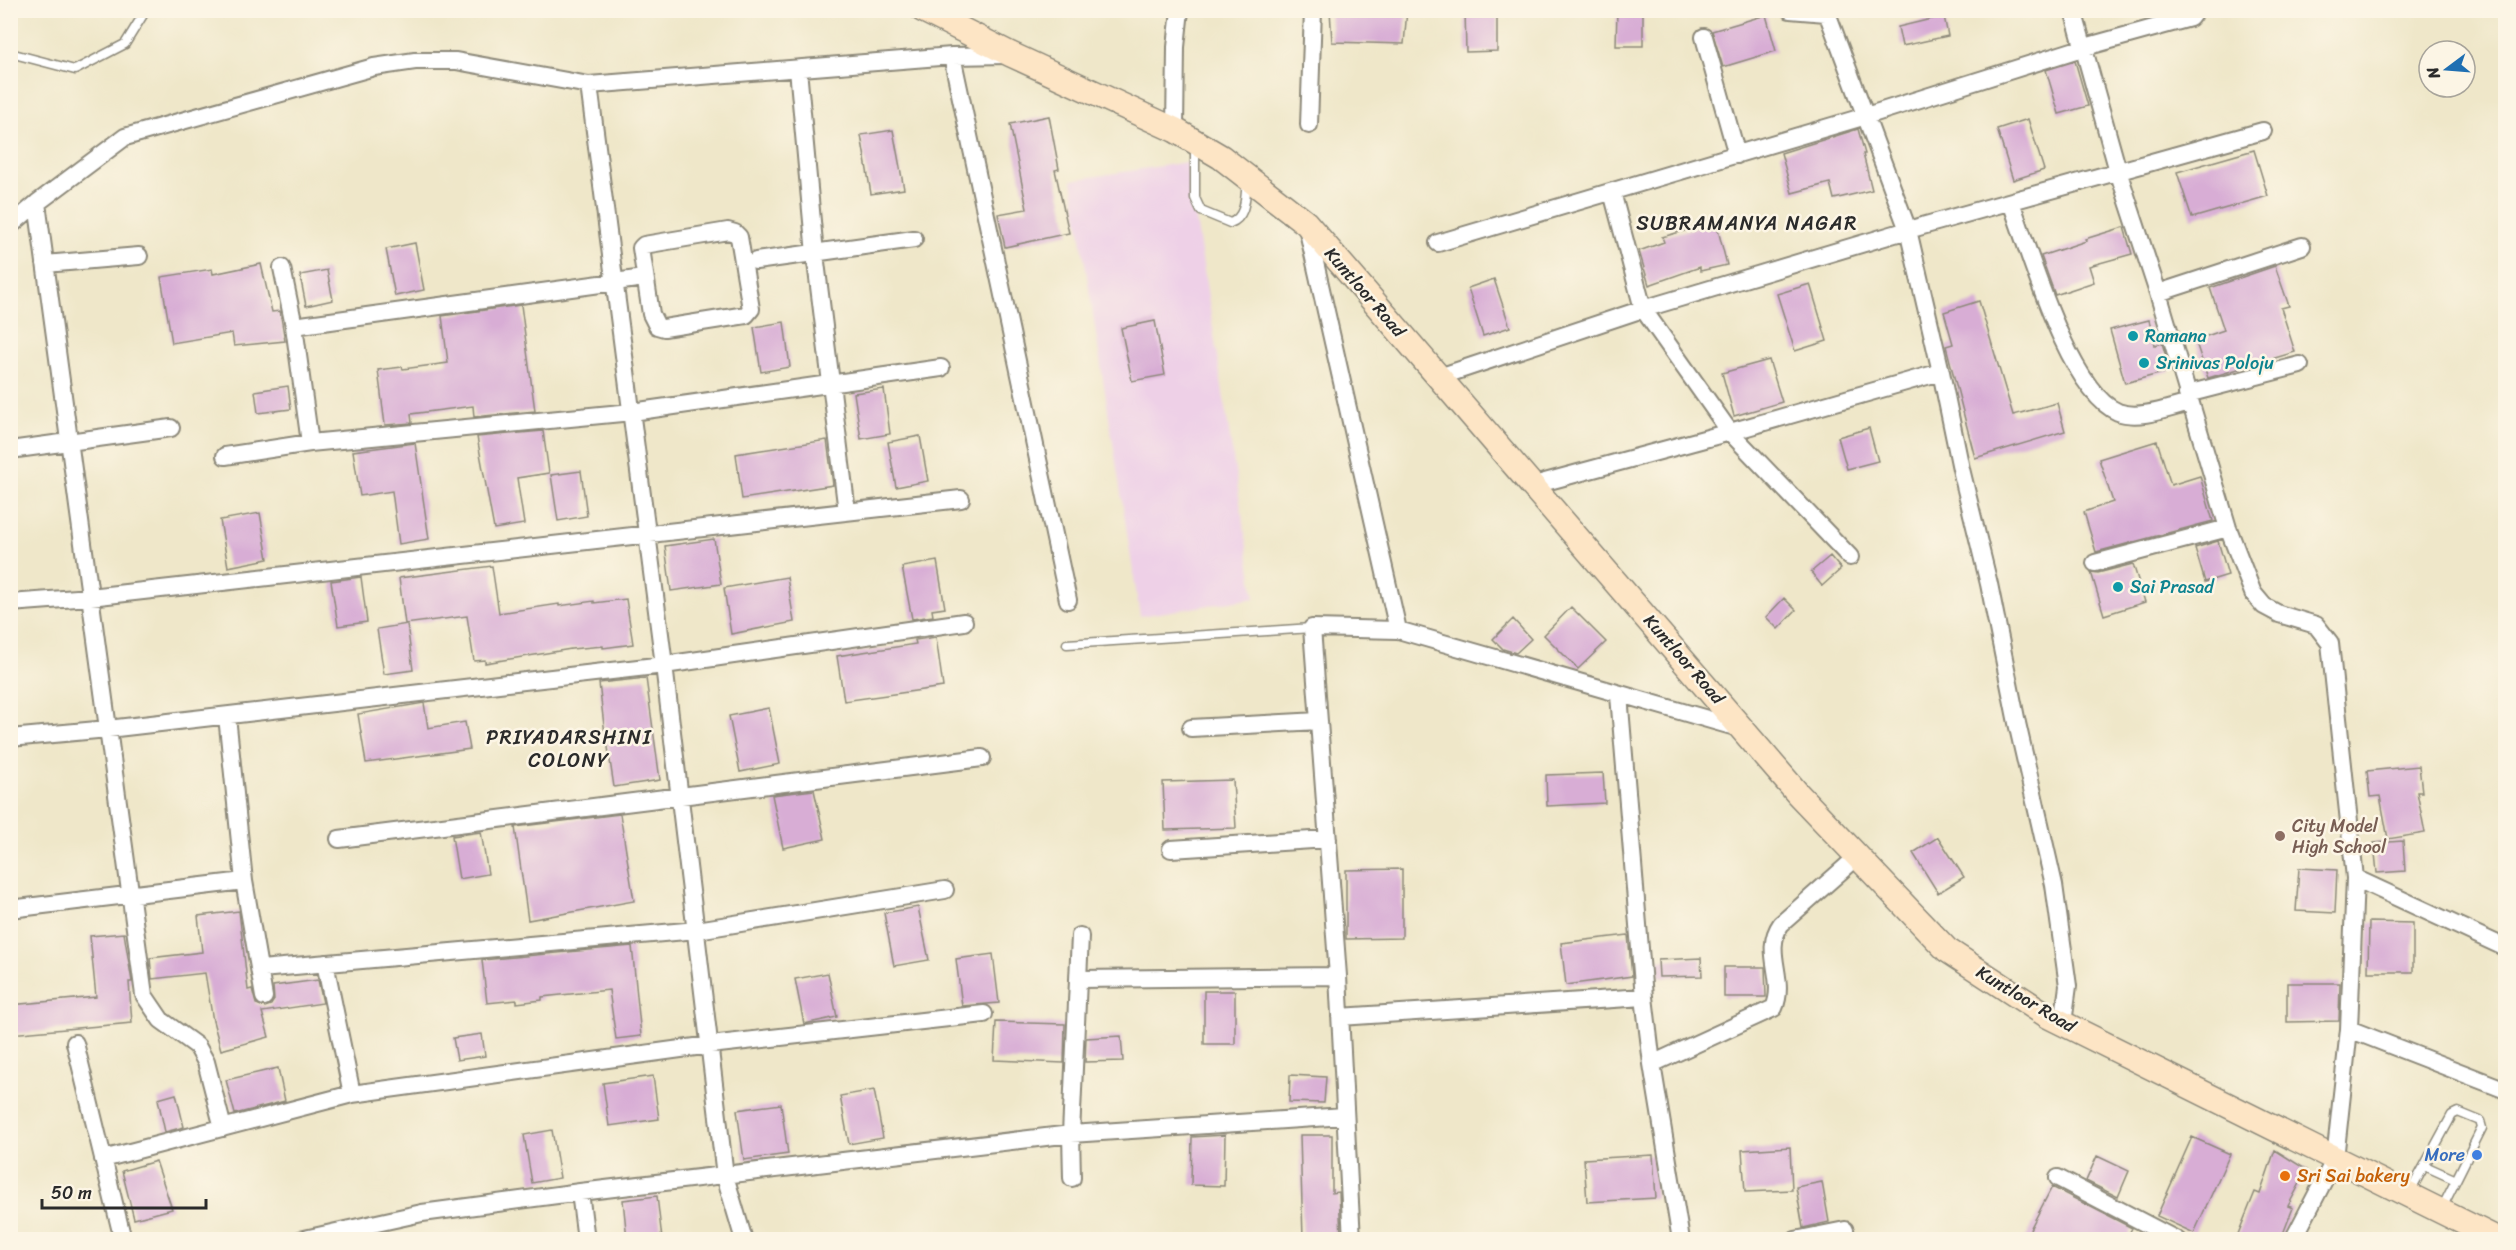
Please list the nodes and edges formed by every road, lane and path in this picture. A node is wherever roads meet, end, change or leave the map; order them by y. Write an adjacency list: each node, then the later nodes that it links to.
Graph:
1 (146, 10): 11 (lane)
2 (923, 10): 12 (street, Kuntloor Road)
3 (1180, 10): 18 (street)
4 (1313, 10): 17 (street)
5 (1790, 10): 8 (street)
6 (2073, 10): 10 (street)
7 (2196, 10): 10 (street)
8 (1826, 12): 16 (street)
9 (1704, 37): 21 (street)
10 (2085, 46): 16 (street); 22 (street)
11 (10, 53)
12 (1010, 54): 13 (street); 18 (street, Kuntloor Road)
13 (952, 56): 14 (street); 64 (street)
14 (798, 69): 15 (street); 33 (street)
15 (589, 85): 26 (street); 39 (street)
16 (1865, 117): 21 (street); 29 (street)
17 (1309, 125)
18 (1174, 130): 20 (street, Kuntloor Road)
19 (2263, 131): 22 (street)
20 (1195, 142): 23 (street, Kuntloor Road); 23 (lane)
21 (1737, 155): 24 (street)
22 (2118, 171): 25 (street); 40 (street)
23 (1247, 177): 27 (street, Kuntloor Road)
24 (1612, 192): 31 (street); 41 (street)
25 (2012, 202): 29 (street); 48 (street)
26 (37, 203): 28 (street); 36 (street)
27 (1306, 223): 46 (street, Kuntloor Road); 68 (street)
28 (10, 226)
29 (1908, 230): 41 (street); 45 (street)
30 (914, 239): 33 (street)
31 (1438, 243)
32 (2302, 246): 40 (street)
33 (814, 254): 35 (street); 47 (street)
34 (139, 256): 36 (street)
35 (756, 261)
36 (45, 264): 52 (street)
37 (282, 268): 42 (street)
38 (644, 278): 38 (street); 39 (street)
39 (613, 283): 42 (street); 49 (street)
40 (2158, 293): 48 (street)
41 (1643, 309): 46 (street); 51 (street)
42 (294, 326): 53 (street)
43 (2300, 365): 48 (street)
44 (941, 368): 47 (street)
45 (1941, 372): 51 (street); 100 (street)
46 (1439, 377): 56 (street, Kuntloor Road)
47 (832, 384): 49 (street); 58 (street)
48 (2188, 398): 59 (street)
49 (632, 412): 53 (street); 60 (street)
50 (171, 428): 52 (street)
51 (1730, 432): 56 (street); 61 (street)
52 (69, 442): 54 (street); 63 (street)
53 (310, 443): 55 (street)
54 (10, 450)
55 (225, 456)
56 (1534, 485): 76 (street, Kuntloor Road)
57 (961, 499): 58 (street)
58 (847, 512): 60 (street)
59 (2228, 528): 62 (street); 84 (street)
60 (648, 534): 63 (street); 70 (street)
61 (1850, 557)
62 (2095, 563)
63 (90, 597): 65 (street); 75 (street)
64 (1068, 600)
65 (10, 603)
66 (964, 622): 70 (street)
67 (1312, 628): 68 (street); 69 (lane); 73 (street)
68 (1398, 630): 71 (street)
69 (1067, 644)
70 (664, 665): 72 (street); 79 (street)
71 (1619, 695): 76 (street); 97 (street)
72 (227, 716): 75 (street); 85 (street)
73 (1319, 721): 74 (street); 81 (street)
74 (1191, 728)
75 (108, 729): 77 (street); 87 (street)
76 (1745, 730): 83 (street, Kuntloor Road)
77 (10, 738)
78 (982, 758): 79 (street)
79 (681, 796): 80 (street); 89 (street)
80 (339, 839)
81 (1328, 839): 82 (street); 94 (street)
82 (1171, 849)
83 (1857, 857): 100 (street, Kuntloor Road); 104 (street)
84 (2355, 878): 91 (street); 101 (street)
85 (244, 881): 87 (street); 93 (street)
86 (945, 890): 89 (street)
87 (131, 894): 88 (street); 108 (street)
88 (10, 909)
89 (697, 930): 92 (street); 103 (street)
90 (1080, 936): 95 (street)
91 (2505, 948)
92 (325, 963): 93 (street); 106 (street)
93 (261, 969): 96 (street)
94 (1338, 976): 95 (street); 99 (street)
95 (1080, 979): 109 (street)
96 (264, 997)
97 (1644, 997): 99 (street); 104 (street)
98 (984, 1014): 103 (street)
99 (1340, 1017): 107 (street)
100 (2063, 1023): 111 (street, Kuntloor Road)
101 (2349, 1029): 105 (street); 111 (street)
102 (75, 1043): 110 (street)
103 (710, 1045): 106 (street); 113 (street)
104 (1652, 1064): 125 (street)
105 (2505, 1090)
106 (352, 1094): 108 (street)
107 (1346, 1116): 109 (street); 124 (street)
108 (223, 1128): 110 (street)
109 (1071, 1134): 113 (street); 114 (street)
110 (103, 1159): 120 (street)
111 (2334, 1159): 118 (street, Kuntloor Road); 129 (street)
112 (2425, 1166): 116 (lane); 116 (lane); 118 (lane)
113 (725, 1176): 117 (street); 123 (street)
114 (1072, 1178)
115 (2058, 1178): 128 (street)
116 (2456, 1180): 119 (lane)
117 (579, 1192): 121 (street); 122 (street)
118 (2409, 1195): 119 (street, Kuntloor Road)
119 (2441, 1210): 130 (street, Kuntloor Road)
120 (123, 1239)
121 (300, 1239)
122 (586, 1239)
123 (744, 1239)
124 (1352, 1239)
125 (1681, 1239)
126 (1795, 1239): 127 (street)
127 (1847, 1239)
128 (2177, 1239)
129 (2293, 1239)
130 (2499, 1239)

